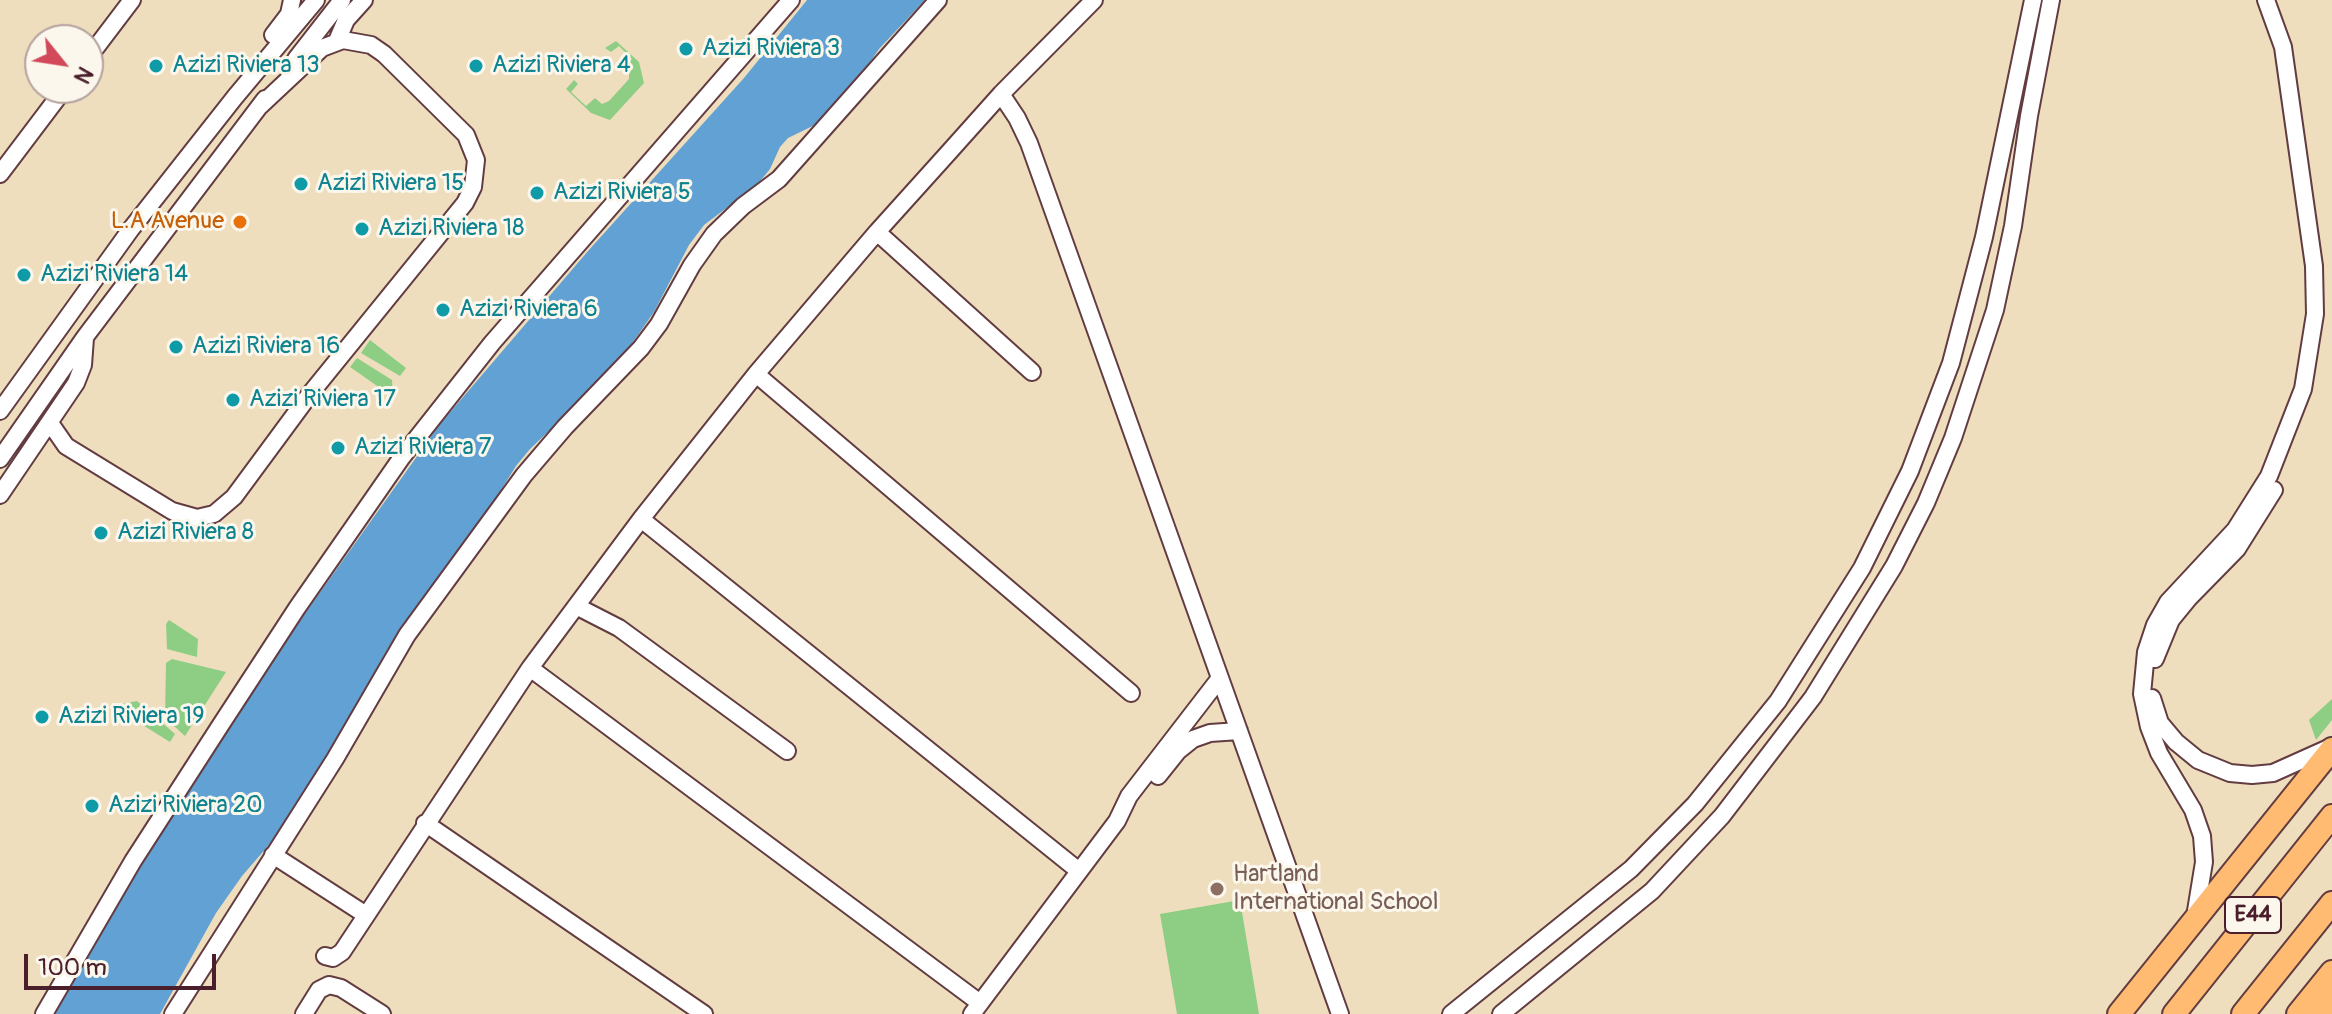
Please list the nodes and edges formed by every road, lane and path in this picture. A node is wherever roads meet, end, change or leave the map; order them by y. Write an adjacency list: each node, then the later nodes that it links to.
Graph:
1 (132, 0): 13 (street)
2 (292, 0): 16 (street)
3 (316, 0): 16 (street)
4 (342, 0): 18 (street)
5 (364, 0): 14 (street)
6 (791, 0): 50 (street)
7 (938, 0): 41 (street)
8 (1094, 0): 15 (street)
9 (2033, 0): 56 (street)
10 (2051, 0): 57 (street)
11 (2266, 0): 45 (street)
12 (2277, 0): 36 (street)
13 (104, 37)
14 (337, 41): 18 (street); 27 (street)
15 (1001, 94): 20 (street); 33 (street)
16 (235, 97): 24 (street)
17 (53, 104): 19 (street)
18 (259, 107): 21 (street)
19 (0, 174)
20 (877, 232): 22 (street); 23 (street)
21 (85, 337): 27 (street); 28 (street)
22 (1032, 372)
23 (756, 374): 30 (street); 34 (street)
24 (22, 379): 25 (street); 26 (street)
25 (0, 385)
26 (0, 411)
27 (50, 423): 29 (street)
28 (0, 459)
29 (0, 495)
30 (641, 519): 31 (street); 42 (street)
31 (576, 606): 32 (street); 37 (street)
32 (530, 668): 40 (street); 49 (street)
33 (1220, 678): 35 (street); 39 (street)
34 (1131, 693)
35 (1239, 731): 39 (street); 55 (street)
36 (2332, 748): 45 (highway)
37 (787, 751)
38 (2332, 816): 59 (highway, E44)
39 (1117, 821): 42 (street)
40 (425, 823): 44 (street); 54 (street)
41 (273, 855): 44 (street); 51 (street)
42 (1079, 871): 49 (street)
43 (2332, 903): 60 (highway, E44)
44 (366, 915): 46 (street)
45 (2195, 919): 58 (highway)
46 (325, 956)
47 (2332, 972): 61 (highway)
48 (2332, 998): 62 (highway)
49 (976, 1008)
50 (44, 1014)
51 (173, 1014)
52 (304, 1014): 53 (street)
53 (382, 1014)
54 (704, 1014)
55 (1340, 1014)
56 (1451, 1014)
57 (1501, 1014)
58 (2119, 1014)
59 (2174, 1014)
60 (2243, 1014)
61 (2298, 1014)
62 (2318, 1014)

